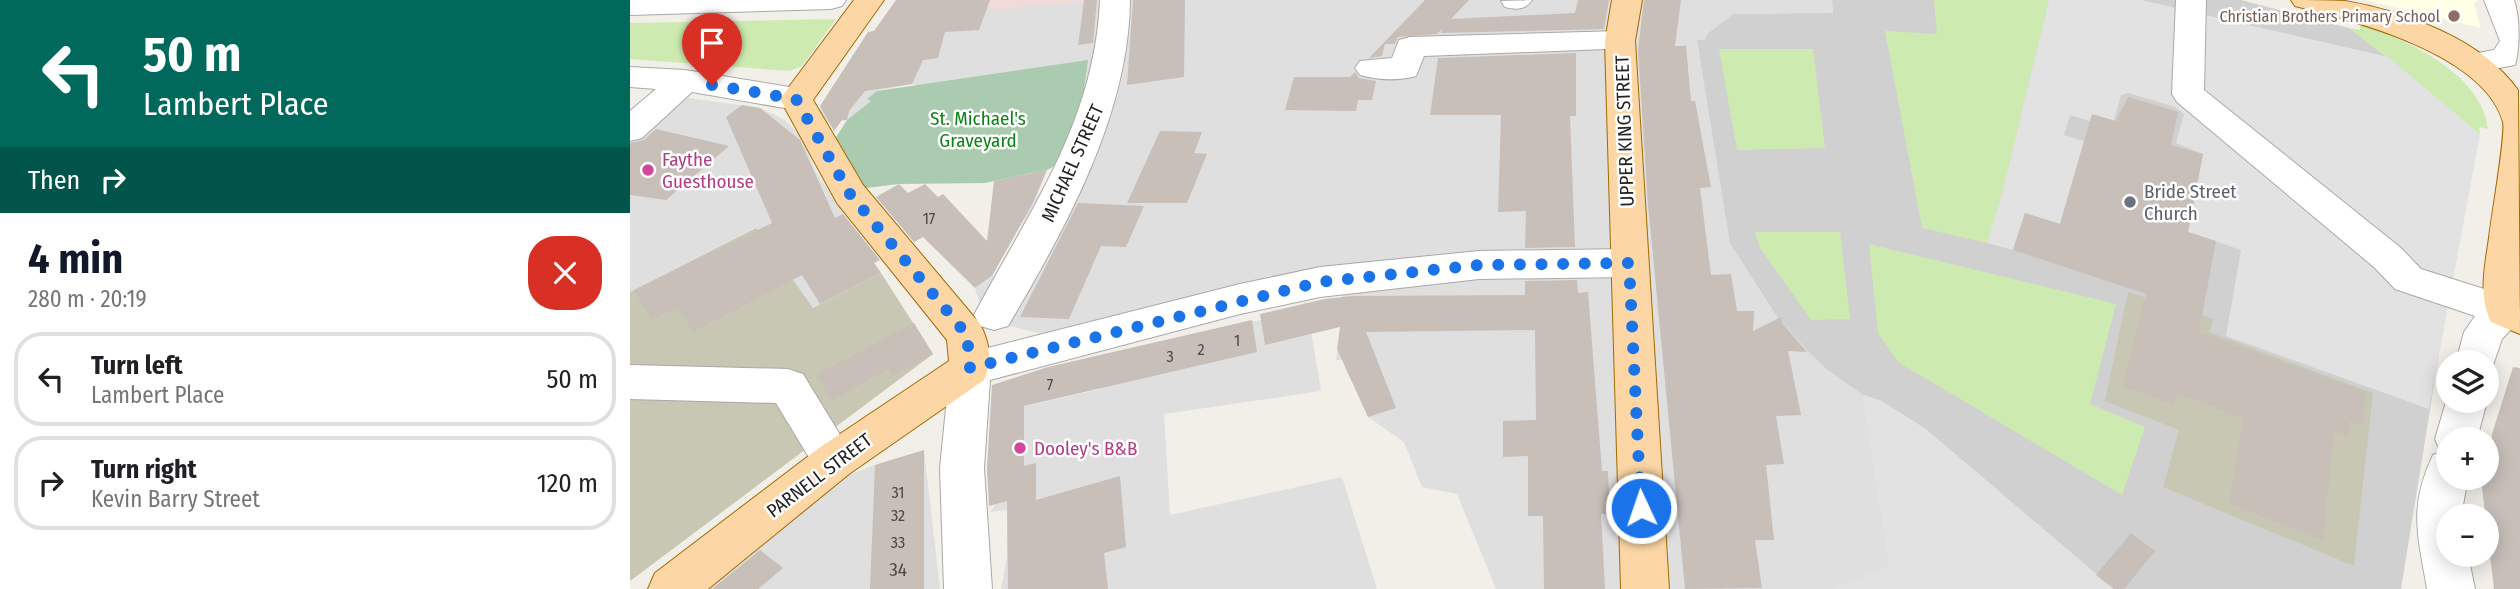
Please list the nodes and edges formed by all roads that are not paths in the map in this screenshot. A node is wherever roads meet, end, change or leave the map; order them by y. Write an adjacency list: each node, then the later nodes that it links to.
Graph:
1 (831, 0): 8 (street)
2 (869, 0): 15 (main road)
3 (1115, 0): 19 (street, MICHAEL STREET)
4 (1627, 0): 9 (main road, UPPER KING STREET)
5 (2191, 0): 20 (street)
6 (2306, 0): 11 (main road)
7 (2499, 0): 10 (street)
8 (630, 6)
9 (1620, 41): 12 (street); 18 (main road, UPPER KING STREET)
10 (2518, 43): 11 (street)
11 (2472, 63): 16 (main road)
12 (1370, 68)
13 (657, 78): 14 (street); 15 (street); 17 (street)
14 (630, 99)
15 (796, 99): 22 (main road)
16 (2520, 124): 20 (main road)
17 (630, 130)
18 (1629, 263): 22 (street); 28 (main road, UPPER KING STREET)
19 (994, 315)
20 (2513, 315): 21 (street)
21 (2479, 350)
22 (970, 368): 24 (main road, PARNELL STREET); 27 (street)
23 (630, 382): 24 (street)
24 (834, 461): 26 (main road, PARNELL STREET)
25 (2442, 490): 29 (street)
26 (672, 589)
27 (968, 589)
28 (1645, 589)
29 (2451, 589)

